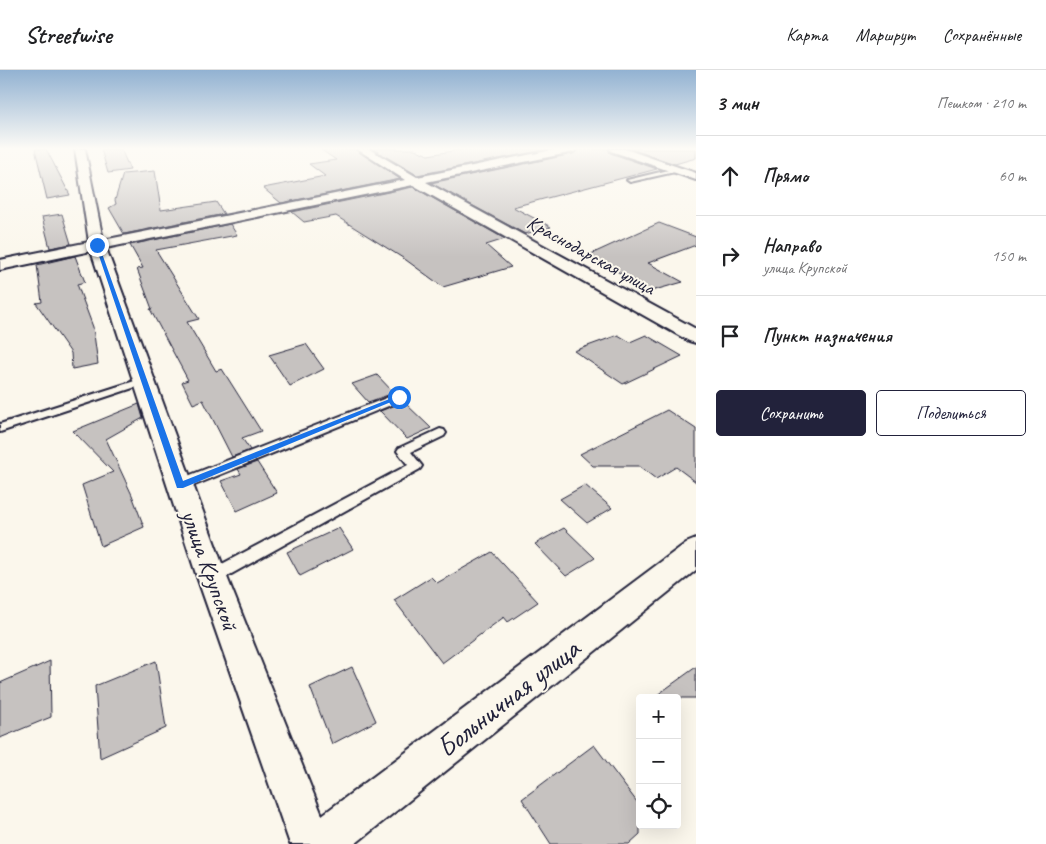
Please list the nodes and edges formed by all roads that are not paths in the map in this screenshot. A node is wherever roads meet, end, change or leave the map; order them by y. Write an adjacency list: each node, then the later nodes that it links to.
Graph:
1 (86, 185): 4 (street, улица Крупской)
2 (401, 185): 4 (street)
3 (423, 185): 6 (street, Краснодарская улица)
4 (97, 245): 5 (street); 7 (street, улица Крупской)
5 (0, 266)
6 (696, 337)
7 (144, 381): 9 (lane); 11 (street, улица Крупской)
8 (399, 397): 11 (lane)
9 (0, 428)
10 (440, 433): 13 (lane)
11 (180, 485): 13 (street, улица Крупской)
12 (696, 552): 15 (street, Больничная улица)
13 (212, 577): 14 (street, улица Крупской)
14 (312, 844)
15 (320, 844)

